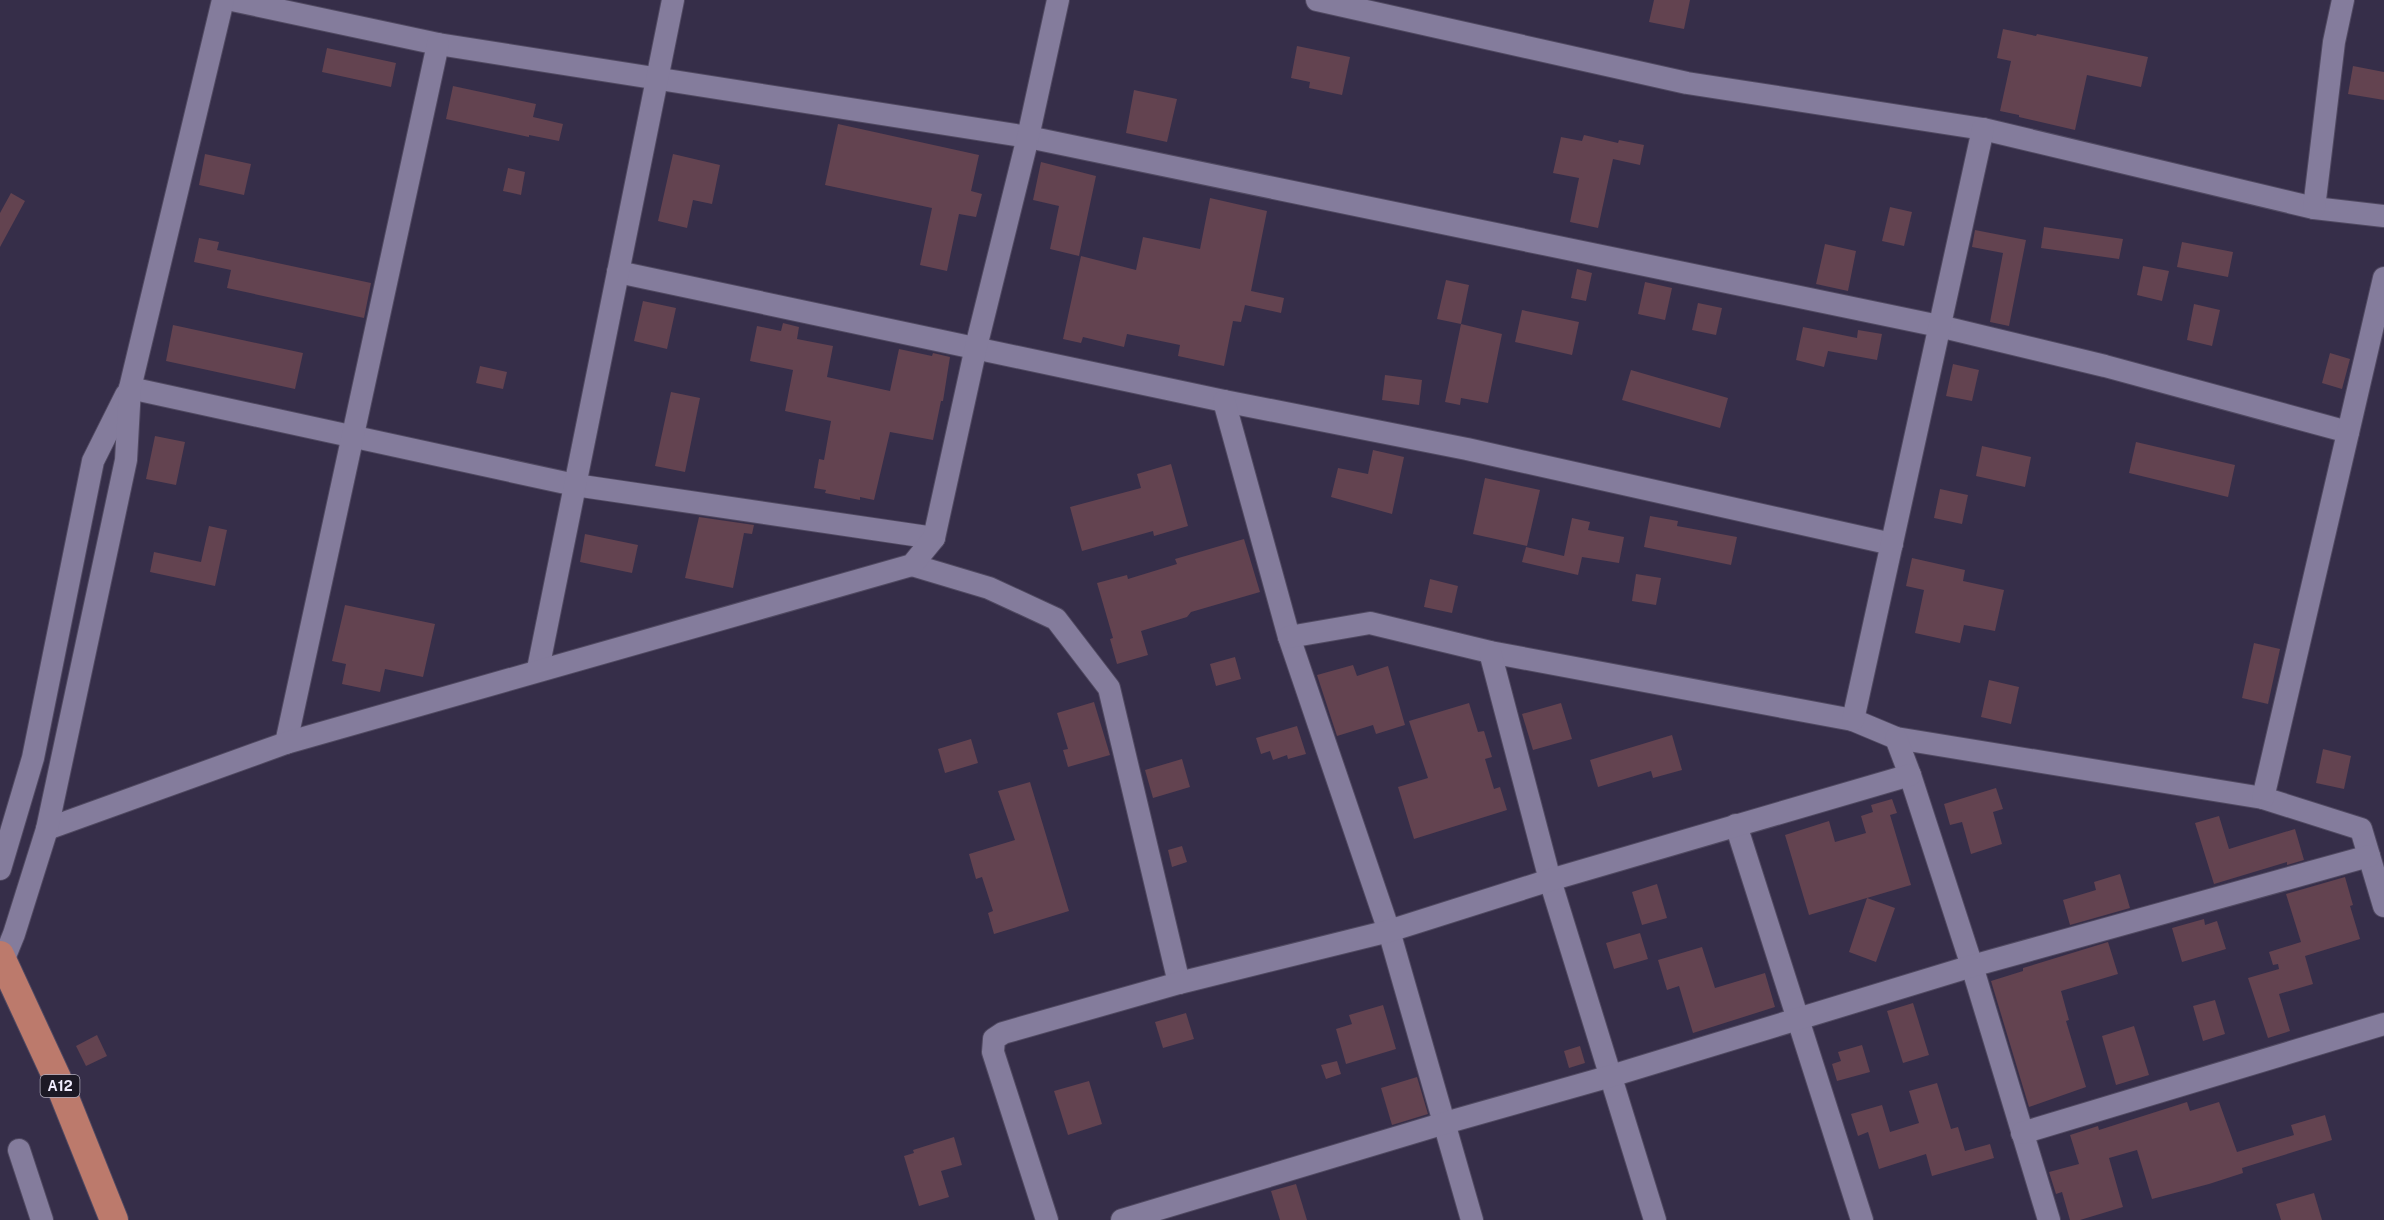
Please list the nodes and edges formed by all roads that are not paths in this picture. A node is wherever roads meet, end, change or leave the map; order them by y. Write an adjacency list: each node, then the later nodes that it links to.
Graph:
1 (223, 0): 17 (street)
2 (232, 0): 7 (street)
3 (673, 0): 8 (street)
4 (1058, 0): 10 (street)
5 (1317, 0): 9 (street)
6 (2343, 0): 11 (street)
7 (438, 44): 8 (street); 20 (street)
8 (657, 77): 10 (street); 13 (street)
9 (1983, 129): 11 (street); 15 (street)
10 (1028, 137): 15 (street); 16 (street)
11 (2314, 208): 12 (street)
12 (2384, 216)
13 (618, 272): 16 (street); 21 (street)
14 (2384, 278): 19 (street)
15 (1940, 326): 19 (street); 23 (street)
16 (976, 347): 18 (street); 22 (street)
17 (130, 388): 20 (street); 34 (street); 36 (street)
18 (1224, 401): 23 (street); 25 (street)
19 (2348, 432): 32 (street)
20 (353, 438): 21 (street); 30 (street)
21 (575, 485): 22 (street); 27 (street)
22 (934, 538): 24 (street)
23 (1892, 544): 28 (street)
24 (912, 565): 27 (street); 42 (street)
25 (1288, 637): 26 (street); 39 (street)
26 (1490, 652): 28 (street); 37 (street)
27 (537, 669): 30 (street)
28 (1853, 720): 29 (street)
29 (1896, 738): 31 (street); 32 (street)
30 (286, 742): 34 (street)
31 (1910, 775): 33 (street); 41 (street)
32 (2263, 798): 35 (street)
33 (1736, 825): 37 (street); 43 (street)
34 (47, 829): 40 (street)
35 (2369, 856): 38 (street); 41 (street)
36 (0, 868)
37 (1550, 880): 39 (street); 45 (street)
38 (2384, 906)
39 (1389, 930): 42 (street); 46 (street)
40 (1, 959): 50 (main road, A12)
41 (1972, 966): 43 (street); 47 (street)
42 (1179, 983): 51 (street)
43 (1797, 1019): 45 (street); 55 (street)
44 (2384, 1024): 47 (street)
45 (1611, 1076): 46 (street); 54 (street)
46 (1445, 1123): 52 (street); 53 (street)
47 (2022, 1133): 56 (street)
48 (19, 1150): 49 (street)
49 (42, 1220)
50 (114, 1220)
51 (1047, 1220)
52 (1122, 1220)
53 (1472, 1220)
54 (1655, 1220)
55 (1863, 1220)
56 (2049, 1220)

